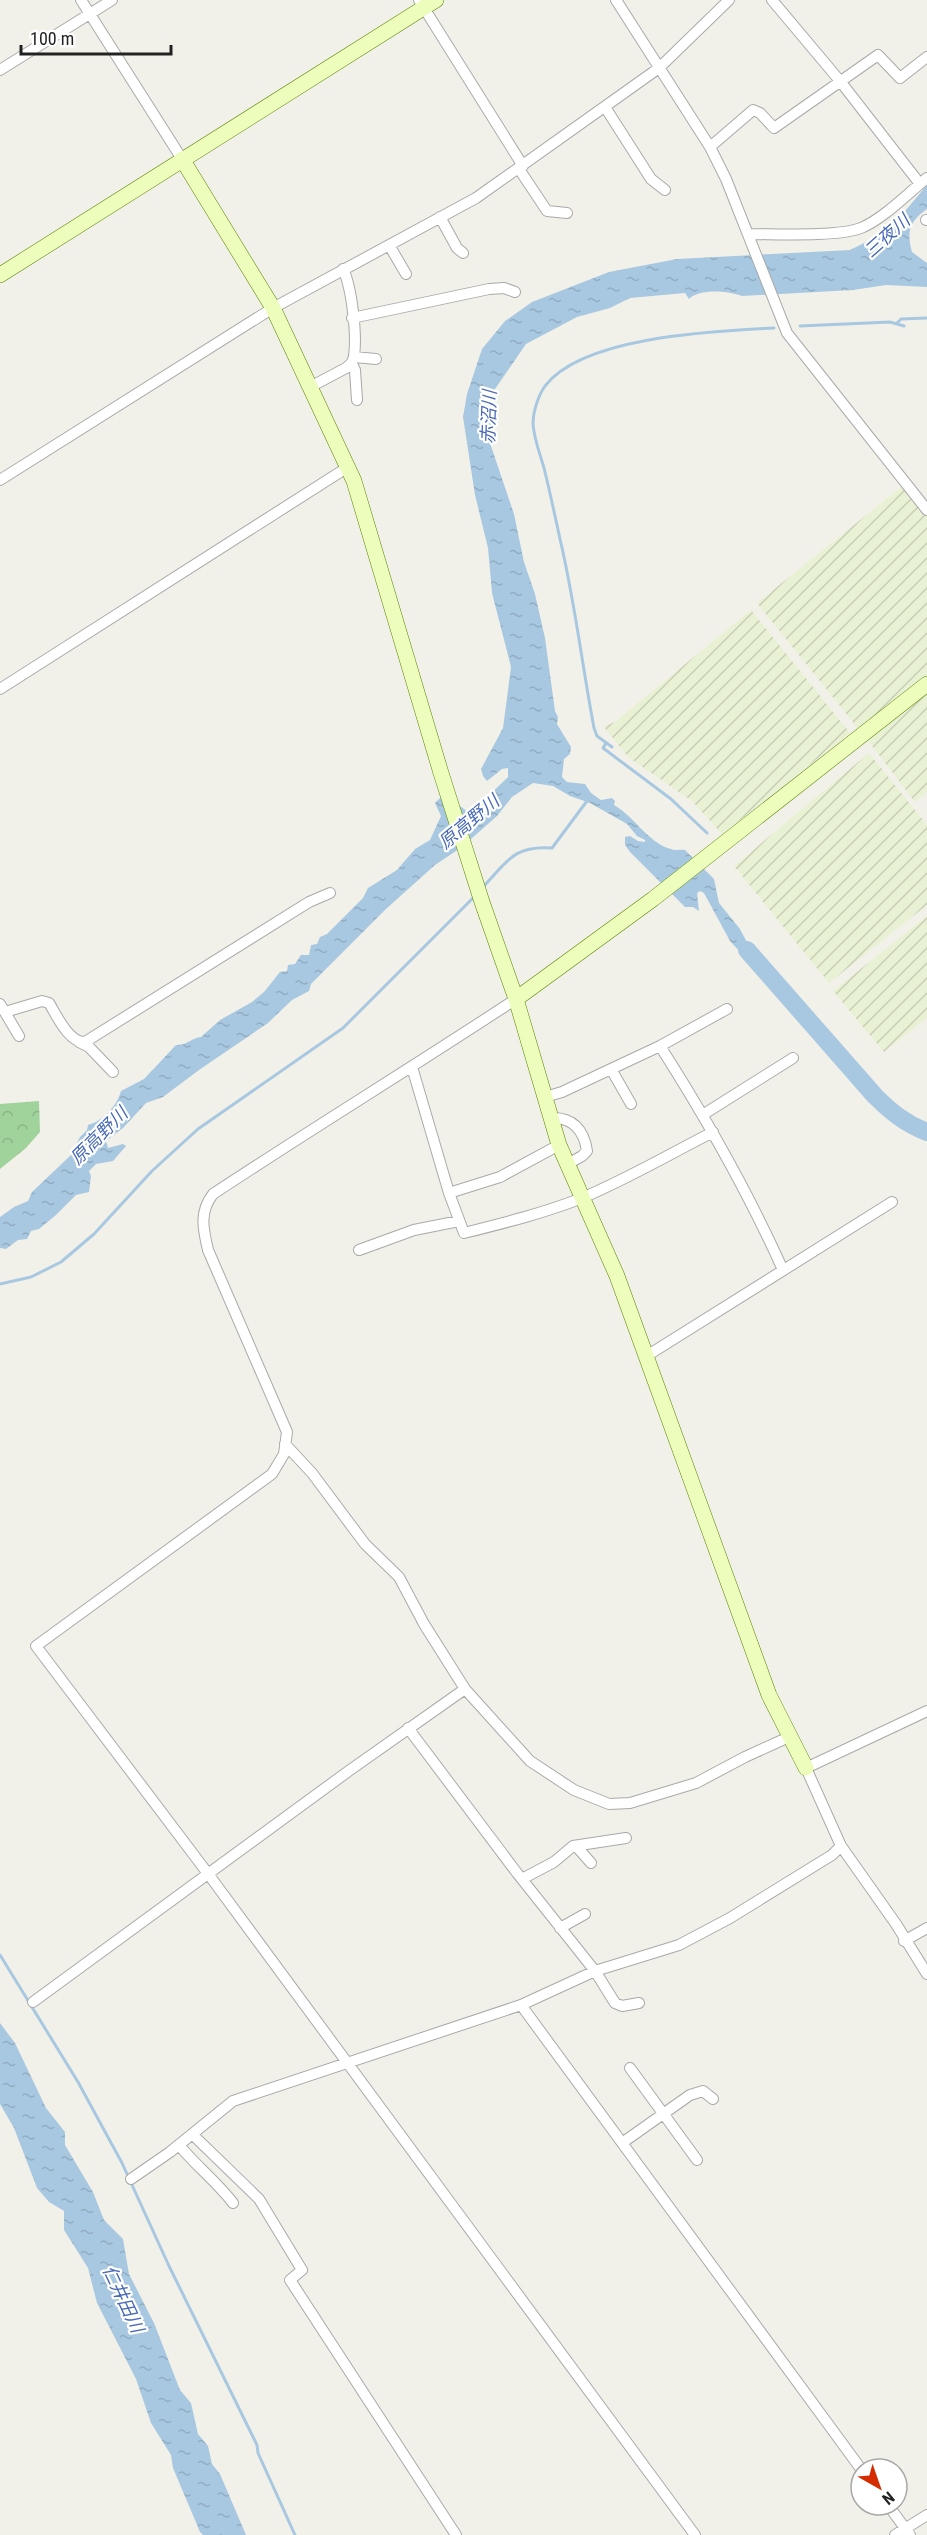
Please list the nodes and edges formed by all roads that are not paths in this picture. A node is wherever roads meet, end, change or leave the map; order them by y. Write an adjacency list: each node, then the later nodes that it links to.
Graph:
1 (81, 0): 7 (street)
2 (112, 0): 7 (street)
3 (616, 0): 9 (street)
4 (729, 0): 9 (street)
5 (772, 0): 11 (street)
6 (426, 3): 14 (street); 15 (street)
7 (90, 14): 10 (street); 14 (street)
8 (927, 57): 11 (street)
9 (659, 68): 12 (street); 13 (street)
10 (0, 70)
11 (840, 81): 13 (street); 16 (street)
12 (605, 107): 15 (street); 17 (street)
13 (710, 147): 20 (street)
14 (182, 159): 24 (street); 27 (street)
15 (521, 167): 18 (street); 19 (street)
16 (923, 181): 20 (street)
17 (665, 190)
18 (567, 213)
19 (440, 217): 21 (street); 22 (street)
20 (750, 234): 35 (street)
21 (389, 245): 23 (street); 25 (street)
22 (463, 253)
23 (343, 270): 27 (street); 28 (street)
24 (0, 274)
25 (406, 274)
26 (515, 292): 28 (street)
27 (273, 308): 31 (street); 34 (street)
28 (352, 318): 30 (street)
29 (376, 359): 30 (street)
30 (353, 361): 31 (street); 32 (street)
31 (310, 387): 33 (street)
32 (357, 400)
33 (348, 467): 37 (street); 39 (street)
34 (0, 480)
35 (927, 510)
36 (927, 684): 39 (street)
37 (0, 689)
38 (330, 893): 43 (street)
39 (516, 999): 46 (street); 49 (street)
40 (2, 1008): 42 (street); 43 (street)
41 (727, 1009): 44 (street)
42 (19, 1036)
43 (79, 1042): 48 (street)
44 (660, 1046): 47 (street); 51 (street)
45 (793, 1058): 51 (street)
46 (412, 1067): 56 (street); 63 (street)
47 (611, 1069): 49 (street); 50 (street)
48 (113, 1072)
49 (545, 1097): 52 (street)
50 (631, 1104)
51 (704, 1114): 53 (street)
52 (551, 1118): 54 (street); 55 (street)
53 (713, 1132): 57 (street); 61 (street)
54 (559, 1145): 55 (street); 56 (street)
55 (568, 1164): 57 (street)
56 (449, 1193): 59 (street)
57 (582, 1198): 59 (street); 62 (street)
58 (892, 1202): 61 (street)
59 (459, 1221): 60 (street)
60 (359, 1250)
61 (783, 1270): 62 (street)
62 (645, 1357): 67 (street)
63 (285, 1444): 64 (street); 73 (street)
64 (465, 1689): 66 (street); 67 (street)
65 (927, 1711): 68 (street)
66 (408, 1728): 73 (street); 74 (street)
67 (789, 1737): 68 (street)
68 (806, 1768): 71 (street)
69 (626, 1838): 70 (street)
70 (576, 1846): 72 (street); 74 (street)
71 (841, 1846): 78 (street); 79 (street)
72 (591, 1863)
73 (209, 1875): 81 (street); 84 (street)
74 (522, 1879): 76 (street)
75 (585, 1914): 76 (street)
76 (560, 1928): 79 (street)
77 (927, 1928): 78 (street)
78 (904, 1941): 80 (street)
79 (594, 1971): 82 (street); 83 (street)
80 (927, 1974)
81 (33, 2002)
82 (639, 2003)
83 (521, 2005): 84 (street); 89 (street)
84 (347, 2064): 88 (street); 99 (street)
85 (630, 2068): 87 (street)
86 (713, 2099): 87 (street)
87 (663, 2113): 89 (street); 91 (street)
88 (192, 2134): 90 (street); 98 (street)
89 (622, 2143): 94 (street)
90 (179, 2145): 92 (street); 93 (street)
91 (697, 2160)
92 (131, 2179)
93 (233, 2203)
94 (852, 2457)
95 (927, 2515): 97 (street)
96 (897, 2517): 97 (street)
97 (908, 2532): 100 (street)
98 (456, 2535)
99 (695, 2535)
100 (895, 2535)

